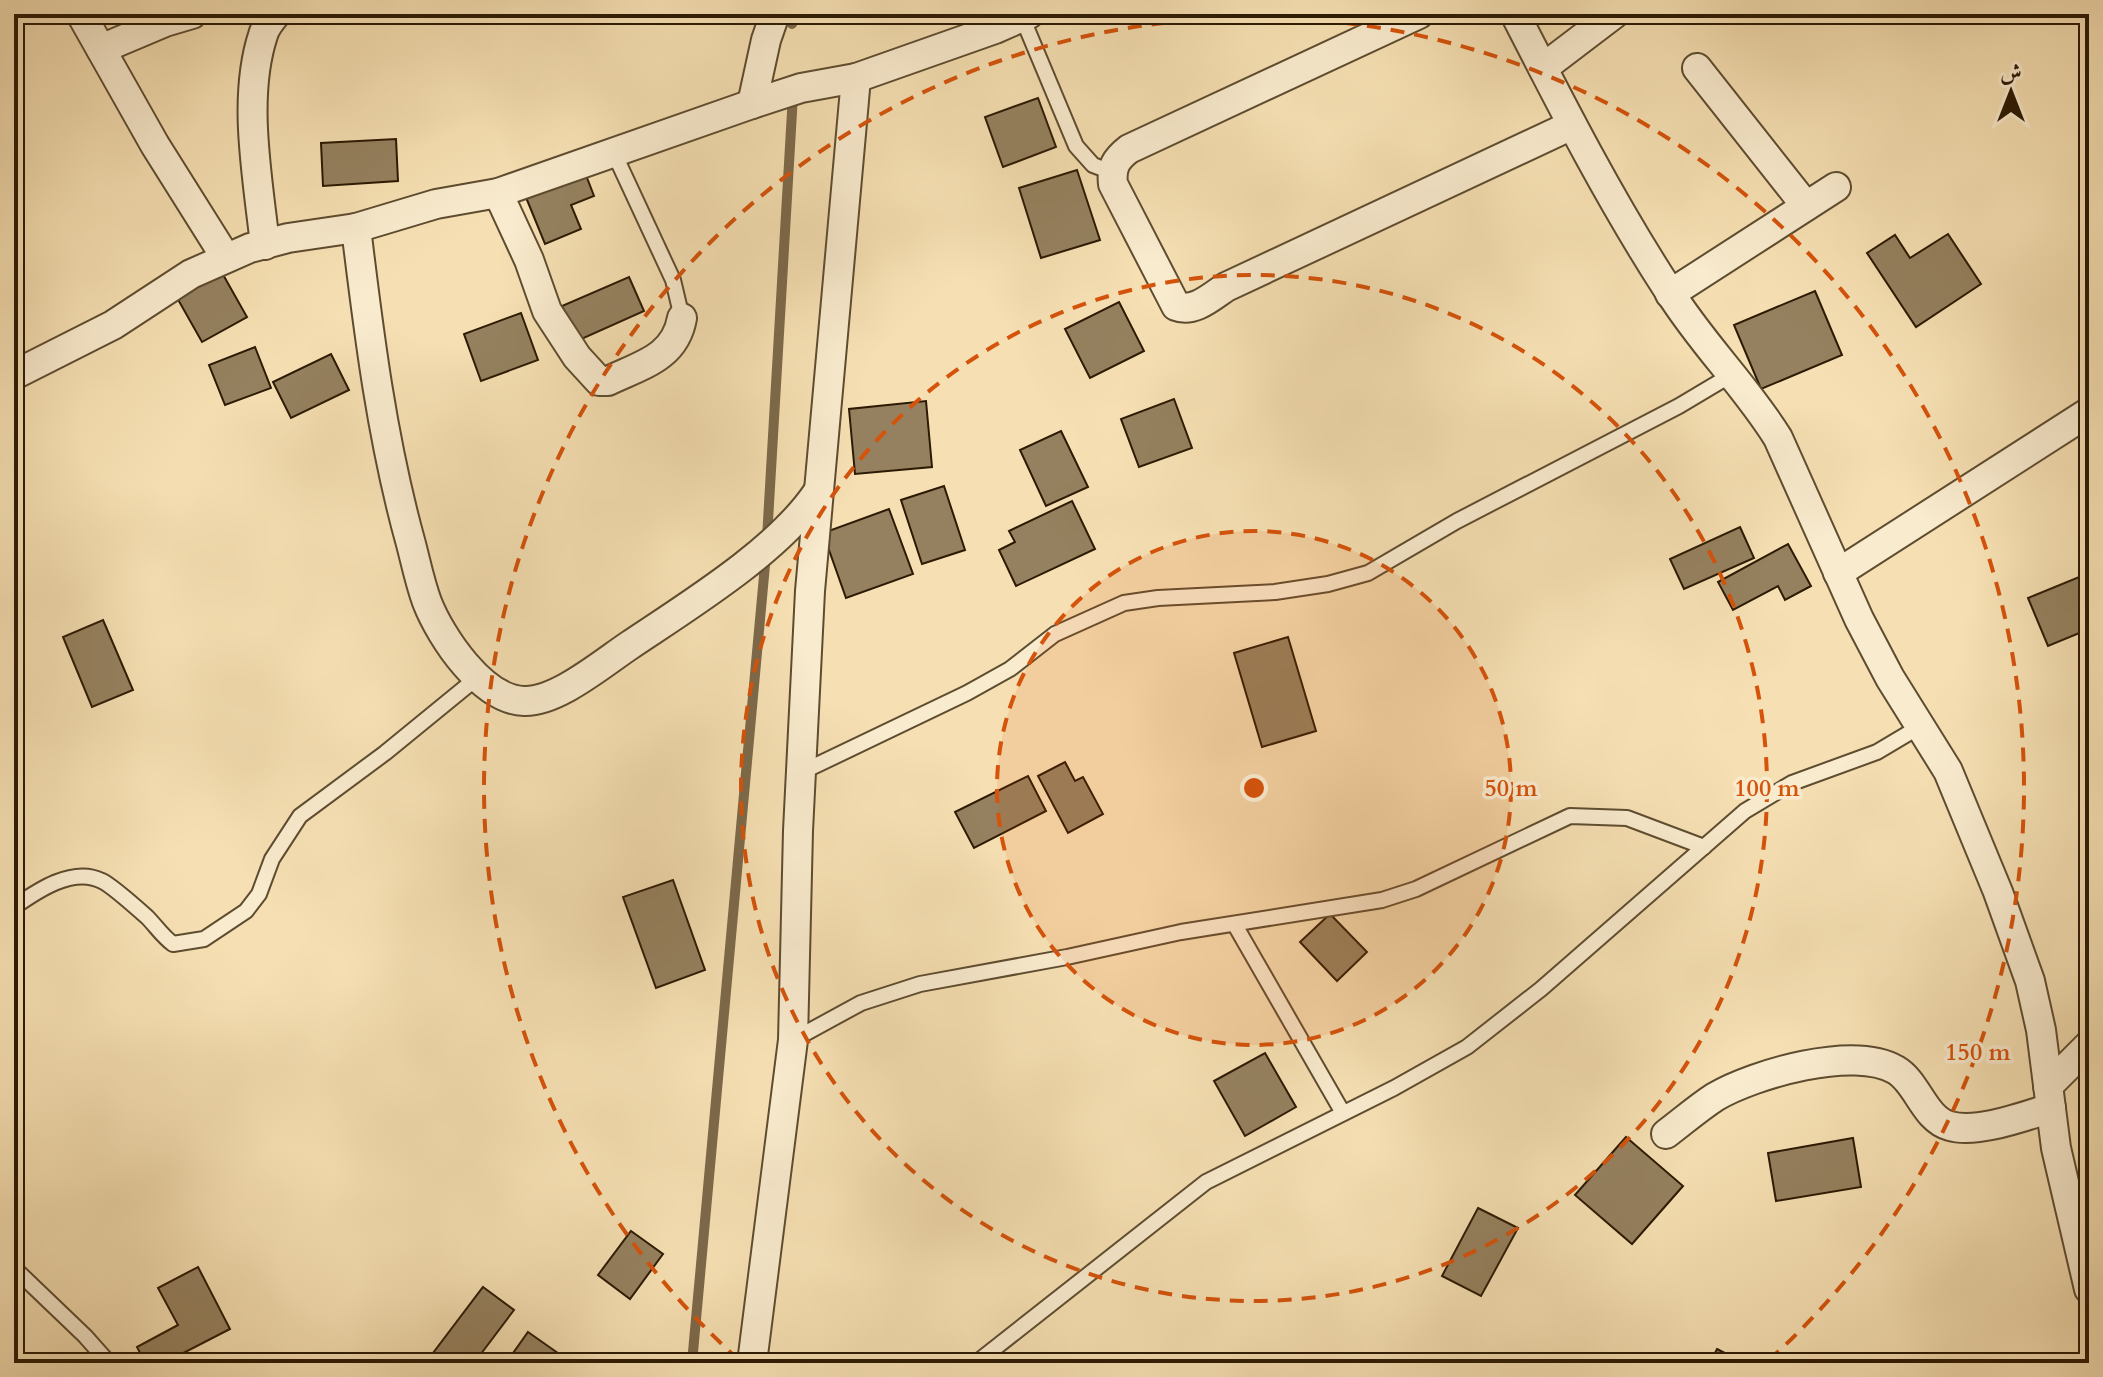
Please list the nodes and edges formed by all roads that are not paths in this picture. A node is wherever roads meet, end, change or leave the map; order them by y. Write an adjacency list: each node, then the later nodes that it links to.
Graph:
1 (81, 14): 9 (street)
2 (192, 14): 9 (street)
3 (276, 14): 21 (street)
4 (775, 14): 13 (street)
5 (1419, 14): 16 (street)
6 (1515, 14): 10 (street)
7 (1614, 14): 10 (street)
8 (1025, 16): 12 (street); 16 (lane)
9 (101, 49): 22 (street)
10 (1543, 68): 14 (street)
11 (1697, 68): 19 (street)
12 (856, 78): 13 (street); 28 (street)
13 (752, 104): 15 (street)
14 (1572, 125): 16 (street); 23 (street)
15 (614, 153): 18 (street); 24 (lane)
16 (1113, 168)
17 (1836, 187): 19 (street)
18 (498, 193): 20 (street); 24 (street)
19 (1806, 206): 23 (street)
20 (356, 228): 21 (street); 30 (street)
21 (265, 245): 22 (street)
22 (226, 258): 25 (street)
23 (1670, 294): 26 (street)
24 (682, 318)
25 (14, 375)
26 (1731, 375): 29 (street); 32 (lane)
27 (2089, 412): 29 (street)
28 (817, 493): 30 (street); 32 (street)
29 (1838, 573): 31 (street)
30 (478, 677): 34 (lane)
31 (1919, 727): 33 (lane); 38 (street)
32 (800, 773): 36 (street)
33 (1704, 847): 35 (lane); 39 (lane)
34 (14, 907)
35 (1235, 925): 36 (lane); 39 (lane)
36 (793, 1040): 44 (street)
37 (2089, 1045): 38 (street)
38 (2050, 1097): 40 (street); 42 (street)
39 (1343, 1113): 45 (lane)
40 (1666, 1134)
41 (14, 1268): 43 (lane)
42 (2089, 1289)
43 (109, 1363)
44 (752, 1363)
45 (976, 1363)

